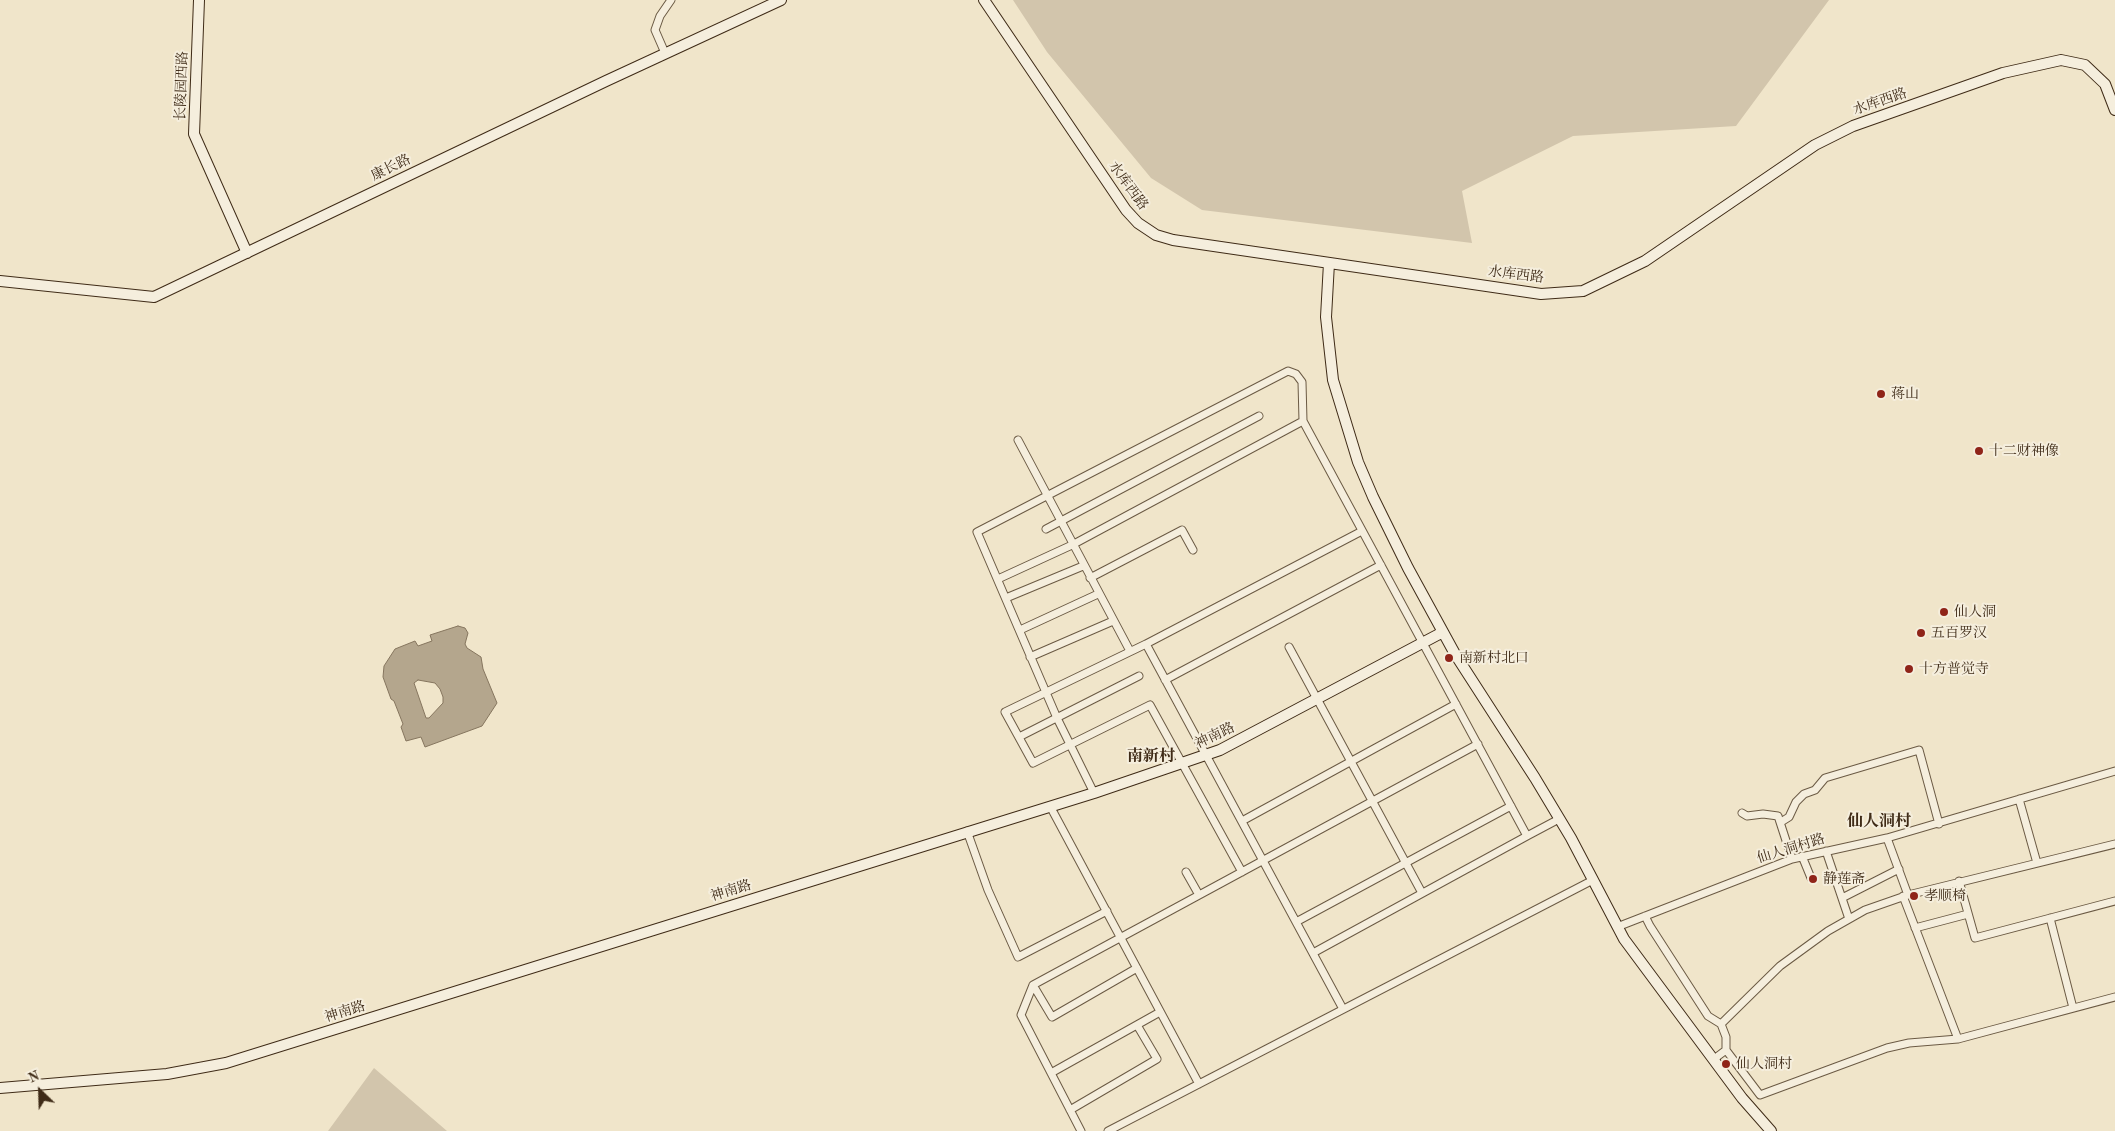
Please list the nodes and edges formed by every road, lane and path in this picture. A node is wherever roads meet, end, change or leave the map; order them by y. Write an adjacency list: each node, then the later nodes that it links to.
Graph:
1 (198, 0): 7 (street, 长陵园西路)
2 (671, 0): 5 (street)
3 (781, 0): 5 (street, 康长路)
4 (984, 0): 8 (street, 水库西路)
5 (665, 53): 7 (street, 康长路)
6 (2115, 110): 8 (street, 水库西路)
7 (247, 252): 9 (street, 康长路)
8 (1329, 263): 27 (street)
9 (0, 281)
10 (1260, 416): 14 (street)
11 (1303, 421): 13 (street); 16 (street); 17 (street)
12 (1018, 440): 13 (street)
13 (1047, 496): 14 (street); 22 (street)
14 (1060, 521): 15 (street); 17 (street)
15 (1046, 529)
16 (1362, 531): 19 (street); 29 (street)
17 (1072, 545): 20 (street); 22 (street)
18 (1193, 550): 21 (street)
19 (1381, 565): 28 (street); 34 (street)
20 (1083, 566): 21 (street); 24 (street)
21 (1090, 578): 23 (street)
22 (998, 579): 24 (street)
23 (1098, 594): 25 (street); 26 (street)
24 (1006, 598): 26 (street)
25 (1113, 621): 31 (street); 32 (street)
26 (1020, 630): 32 (street)
27 (1443, 632): 28 (street, 神南路); 52 (street)
28 (1423, 642): 36 (street, 神南路); 37 (street)
29 (1146, 644): 31 (street); 34 (street)
30 (1290, 647): 36 (street)
31 (1130, 651): 35 (street)
32 (1030, 657): 35 (street)
33 (1139, 676): 38 (street)
34 (1165, 680): 42 (street)
35 (1045, 692): 38 (street); 39 (street)
36 (1317, 698): 42 (street, 神南路); 43 (street)
37 (1456, 704): 40 (street); 43 (street)
38 (1056, 718): 39 (street); 41 (street)
39 (1019, 737): 41 (street)
40 (1478, 744): 48 (street); 50 (street)
41 (1069, 746): 44 (street); 46 (street)
42 (1206, 756): 44 (street, 神南路); 53 (street)
43 (1351, 761): 48 (street); 53 (street)
44 (1183, 764): 46 (street, 神南路); 68 (street)
45 (2115, 771): 47 (street, 仙人洞村路)
46 (1094, 793): 49 (street, 神南路)
47 (2019, 799): 55 (street, 仙人洞村路); 64 (street)
48 (1373, 801): 63 (street); 65 (street)
49 (1050, 806): 56 (street, 神南路); 77 (street)
50 (1512, 806): 57 (street); 65 (street)
51 (1742, 813): 54 (street)
52 (1559, 818): 57 (street); 70 (street)
53 (1242, 821): 63 (street)
54 (1781, 822): 55 (street); 62 (street)
55 (1939, 824): 58 (street, 仙人洞村路)
56 (968, 831): 77 (street); 100 (street, 神南路)
57 (1527, 836): 72 (street)
58 (1888, 838): 60 (street, 仙人洞村路); 66 (street)
59 (2115, 844): 64 (street)
60 (1826, 851): 61 (street, 仙人洞村路); 75 (street)
61 (1802, 856): 62 (street, 仙人洞村路); 69 (street)
62 (1792, 858): 79 (street, 仙人洞村路)
63 (1263, 860): 68 (street); 82 (street)
64 (2036, 862): 71 (street)
65 (1406, 863): 72 (street); 82 (street)
66 (1899, 869): 74 (street); 75 (street)
67 (1186, 872): 73 (street)
68 (1242, 872): 73 (street)
69 (1810, 878)
70 (1593, 880): 83 (street); 91 (street)
71 (1959, 881): 74 (street); 78 (street)
72 (1422, 893): 86 (street)
73 (1199, 895): 85 (street)
74 (1905, 896): 81 (street); 84 (street)
75 (1842, 898): 81 (street)
76 (2115, 901): 80 (street)
77 (1107, 911): 85 (street)
78 (1968, 914): 80 (street); 84 (street)
79 (1645, 916): 83 (street, 仙人洞村路); 93 (street)
80 (2050, 918): 90 (street)
81 (1848, 919): 93 (street)
82 (1296, 922): 86 (street)
83 (1617, 927): 97 (street)
84 (1915, 928): 95 (street)
85 (1121, 938): 87 (street); 88 (street)
86 (1313, 953): 91 (street)
87 (1137, 968): 88 (street); 92 (street)
88 (1033, 985): 98 (street)
89 (2115, 997): 90 (street)
90 (2073, 1008): 95 (street)
91 (1343, 1009): 99 (street)
92 (1160, 1012): 94 (street); 99 (street)
93 (1722, 1024): 96 (street)
94 (1136, 1025): 98 (street); 101 (street)
95 (1958, 1039): 96 (street)
96 (1726, 1050): 97 (street)
97 (1714, 1059): 104 (street)
98 (1051, 1072): 101 (street)
99 (1199, 1084): 103 (street)
100 (0, 1088)
101 (1070, 1110): 102 (street)
102 (1081, 1131)
103 (1108, 1131)
104 (1772, 1131)

